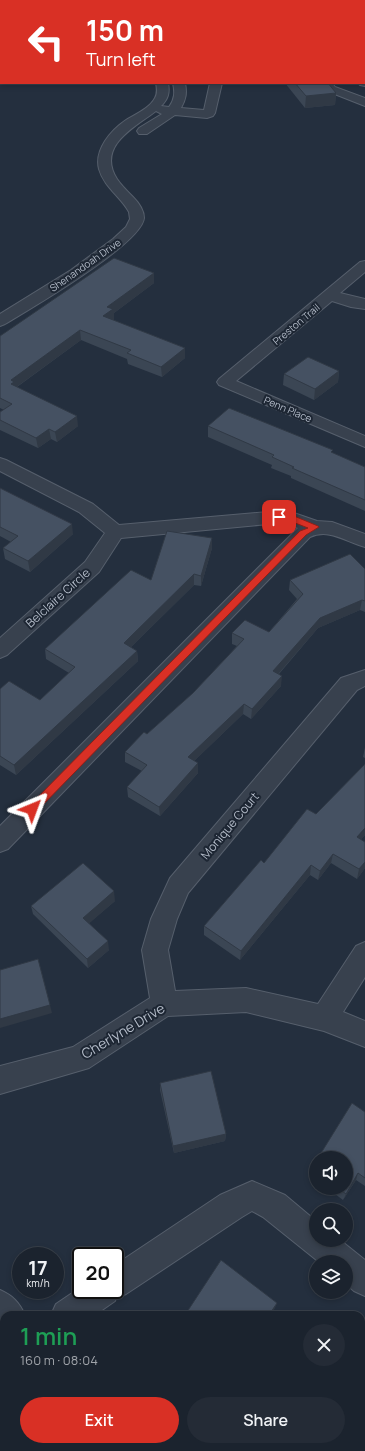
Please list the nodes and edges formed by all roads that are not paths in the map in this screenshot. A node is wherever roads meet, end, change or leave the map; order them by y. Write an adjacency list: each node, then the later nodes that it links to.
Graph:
1 (162, 84): 6 (street)
2 (179, 84): 7 (street)
3 (216, 84): 7 (street)
4 (326, 84): 5 (street)
5 (365, 102)
6 (152, 109): 7 (street); 8 (street)
7 (171, 112): 8 (street)
8 (106, 153): 12 (street, Shenandoah Drive)
9 (365, 265): 10 (street, Preston Trail)
10 (330, 295): 11 (street); 13 (street, Preston Trail)
11 (365, 304)
12 (0, 321)
13 (225, 382): 15 (street, Penn Place)
14 (365, 422): 15 (street, Penn Place)
15 (358, 439)
16 (0, 464): 18 (street)
17 (315, 527): 18 (street); 19 (street); 22 (street)
18 (115, 532): 20 (street, Belclaire Circle)
19 (364, 540)
20 (0, 650)
21 (365, 678): 24 (street, Monique Court)
22 (0, 842)
23 (365, 954): 25 (street)
24 (164, 1004): 25 (street, Cherlyne Drive); 27 (street, Cherlyne Drive)
25 (324, 1018): 26 (street, Cherlyne Drive)
26 (365, 1034)
27 (0, 1080)
28 (309, 1234): 32 (street)
29 (325, 1247): 30 (street)
30 (334, 1255)
31 (353, 1270): 33 (street)
32 (124, 1277)
33 (365, 1280)
34 (91, 1299): 35 (street)
35 (73, 1311)

